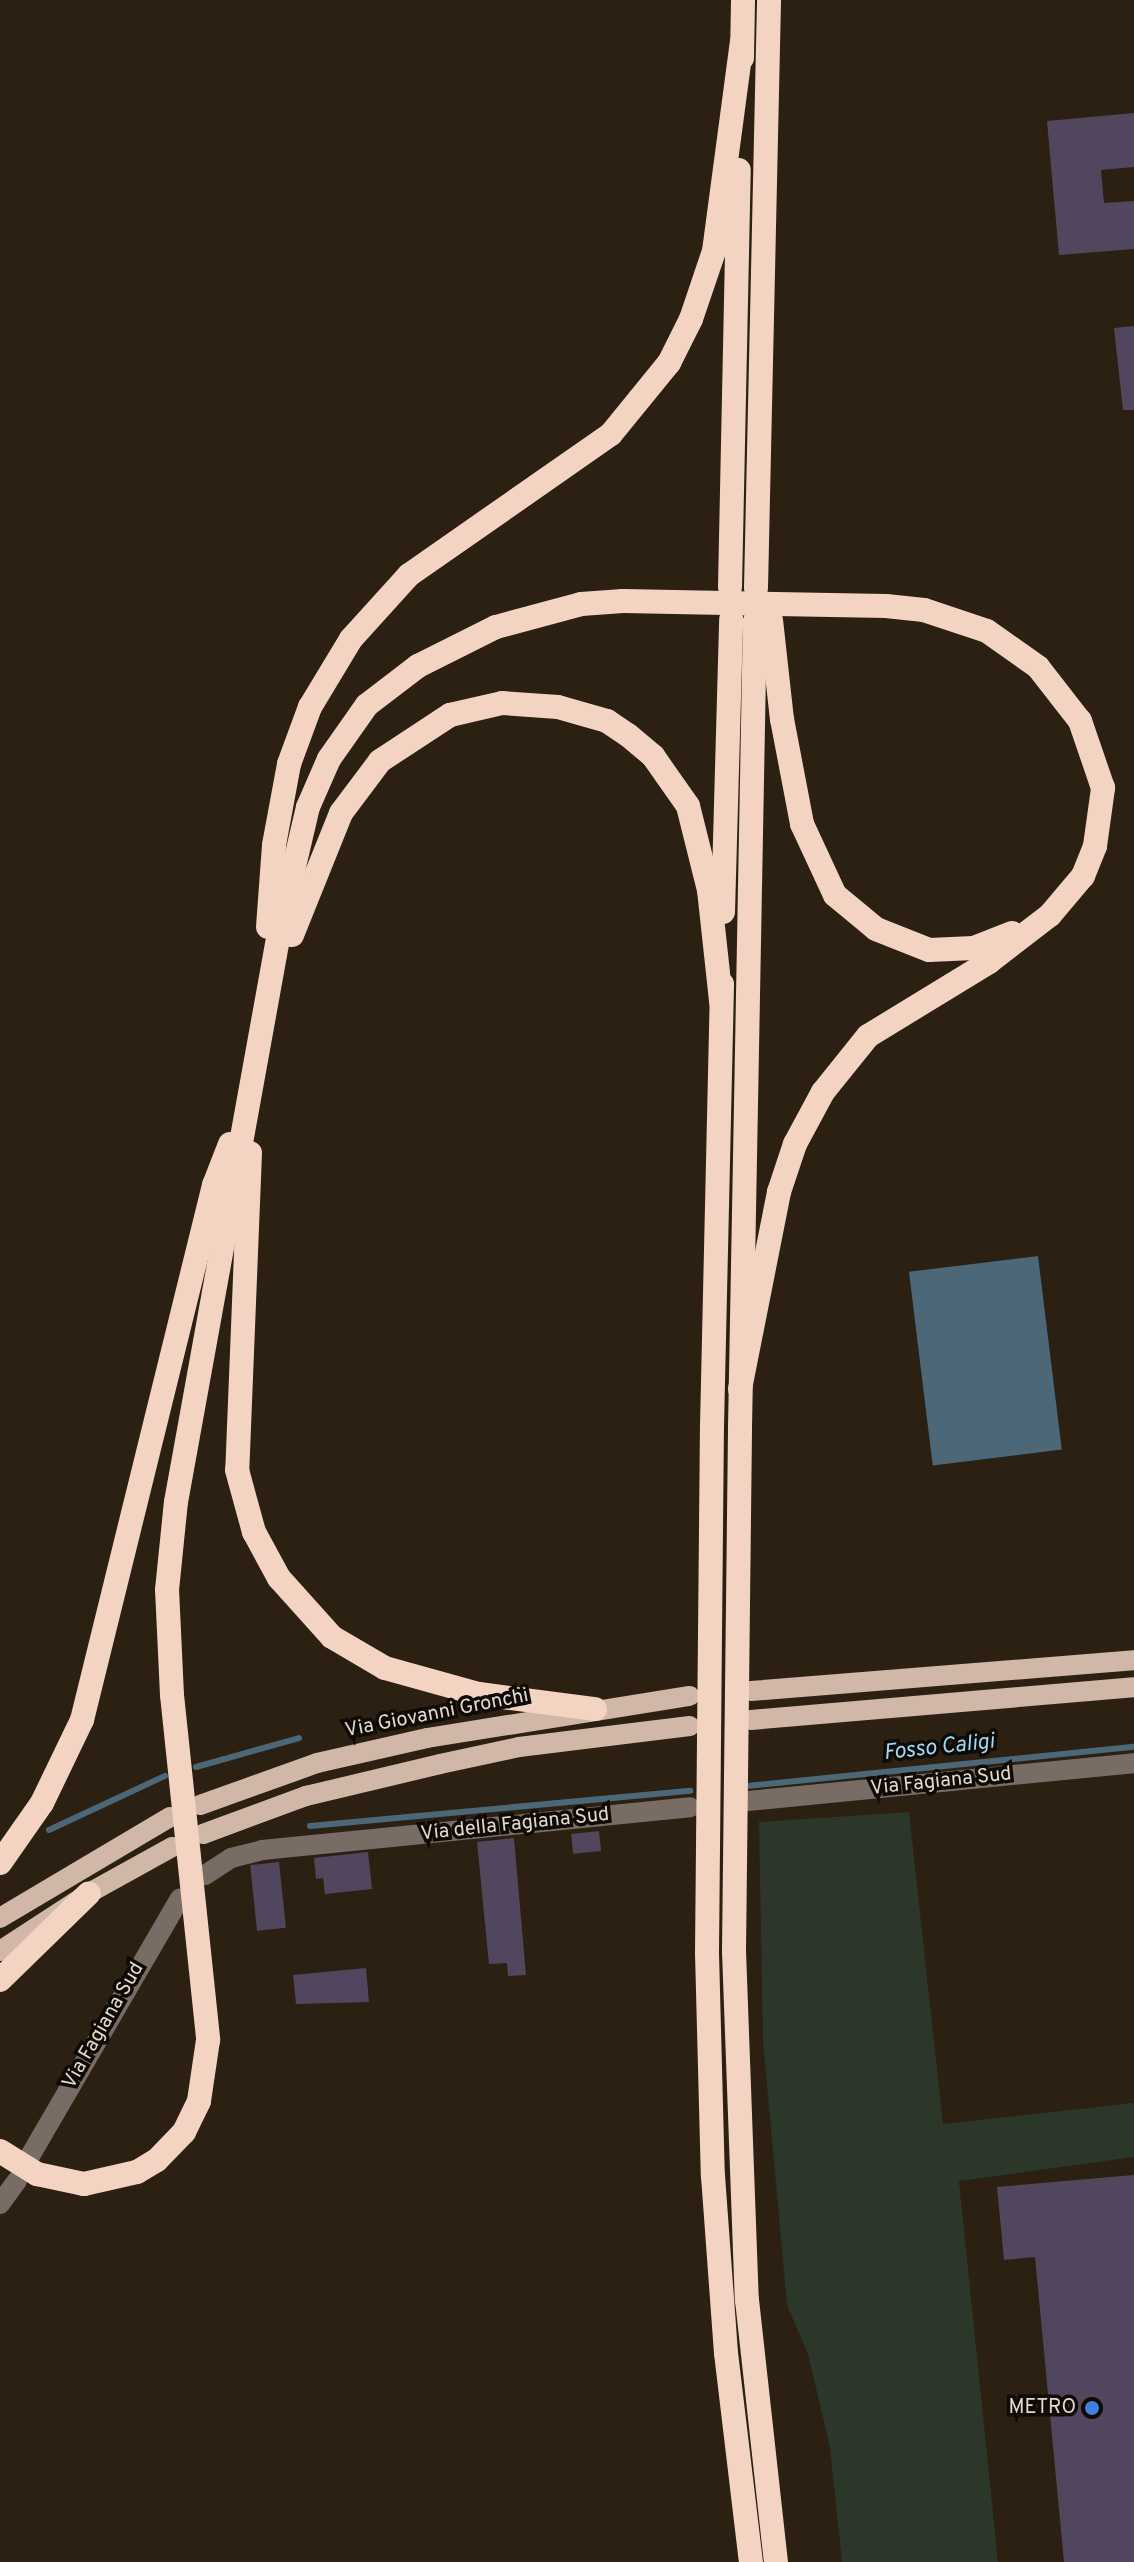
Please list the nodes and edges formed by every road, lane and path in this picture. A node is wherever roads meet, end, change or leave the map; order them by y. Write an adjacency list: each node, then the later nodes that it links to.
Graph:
1 (743, 0): 3 (highway)
2 (769, 0): 5 (highway)
3 (742, 42): 4 (highway); 8 (highway)
4 (730, 587)
5 (762, 588)
6 (752, 620): 7 (highway); 9 (highway); 11 (highway)
7 (1050, 915): 8 (highway, bridge); 11 (highway)
8 (269, 997): 9 (highway); 10 (highway)
9 (721, 1001): 35 (highway, bridge)
10 (249, 1098): 16 (highway); 26 (highway); 33 (highway, bridge)
11 (740, 1389): 36 (highway, bridge)
12 (1134, 1660): 14 (main road)
13 (1134, 1687): 17 (main road)
14 (751, 1691)
15 (690, 1696): 16 (main road, Via Giovanni Gronchi)
16 (595, 1709): 21 (main road, Via Giovanni Gronchi)
17 (751, 1720)
18 (690, 1726): 24 (main road)
19 (1134, 1763): 20 (street, Via Fagiana Sud)
20 (748, 1801)
21 (200, 1805)
22 (690, 1807): 27 (street, Via della Fagiana Sud)
23 (170, 1817): 30 (main road)
24 (203, 1834)
25 (172, 1847): 28 (main road)
26 (0, 1863)
27 (205, 1875)
28 (89, 1893): 31 (main road); 32 (highway)
29 (180, 1898): 33 (street, Via Fagiana Sud)
30 (0, 1918)
31 (0, 1951)
32 (0, 1980)
33 (12, 2158): 34 (street, Via Fagiana Sud)
34 (0, 2204)
35 (751, 2562)
36 (776, 2562)

